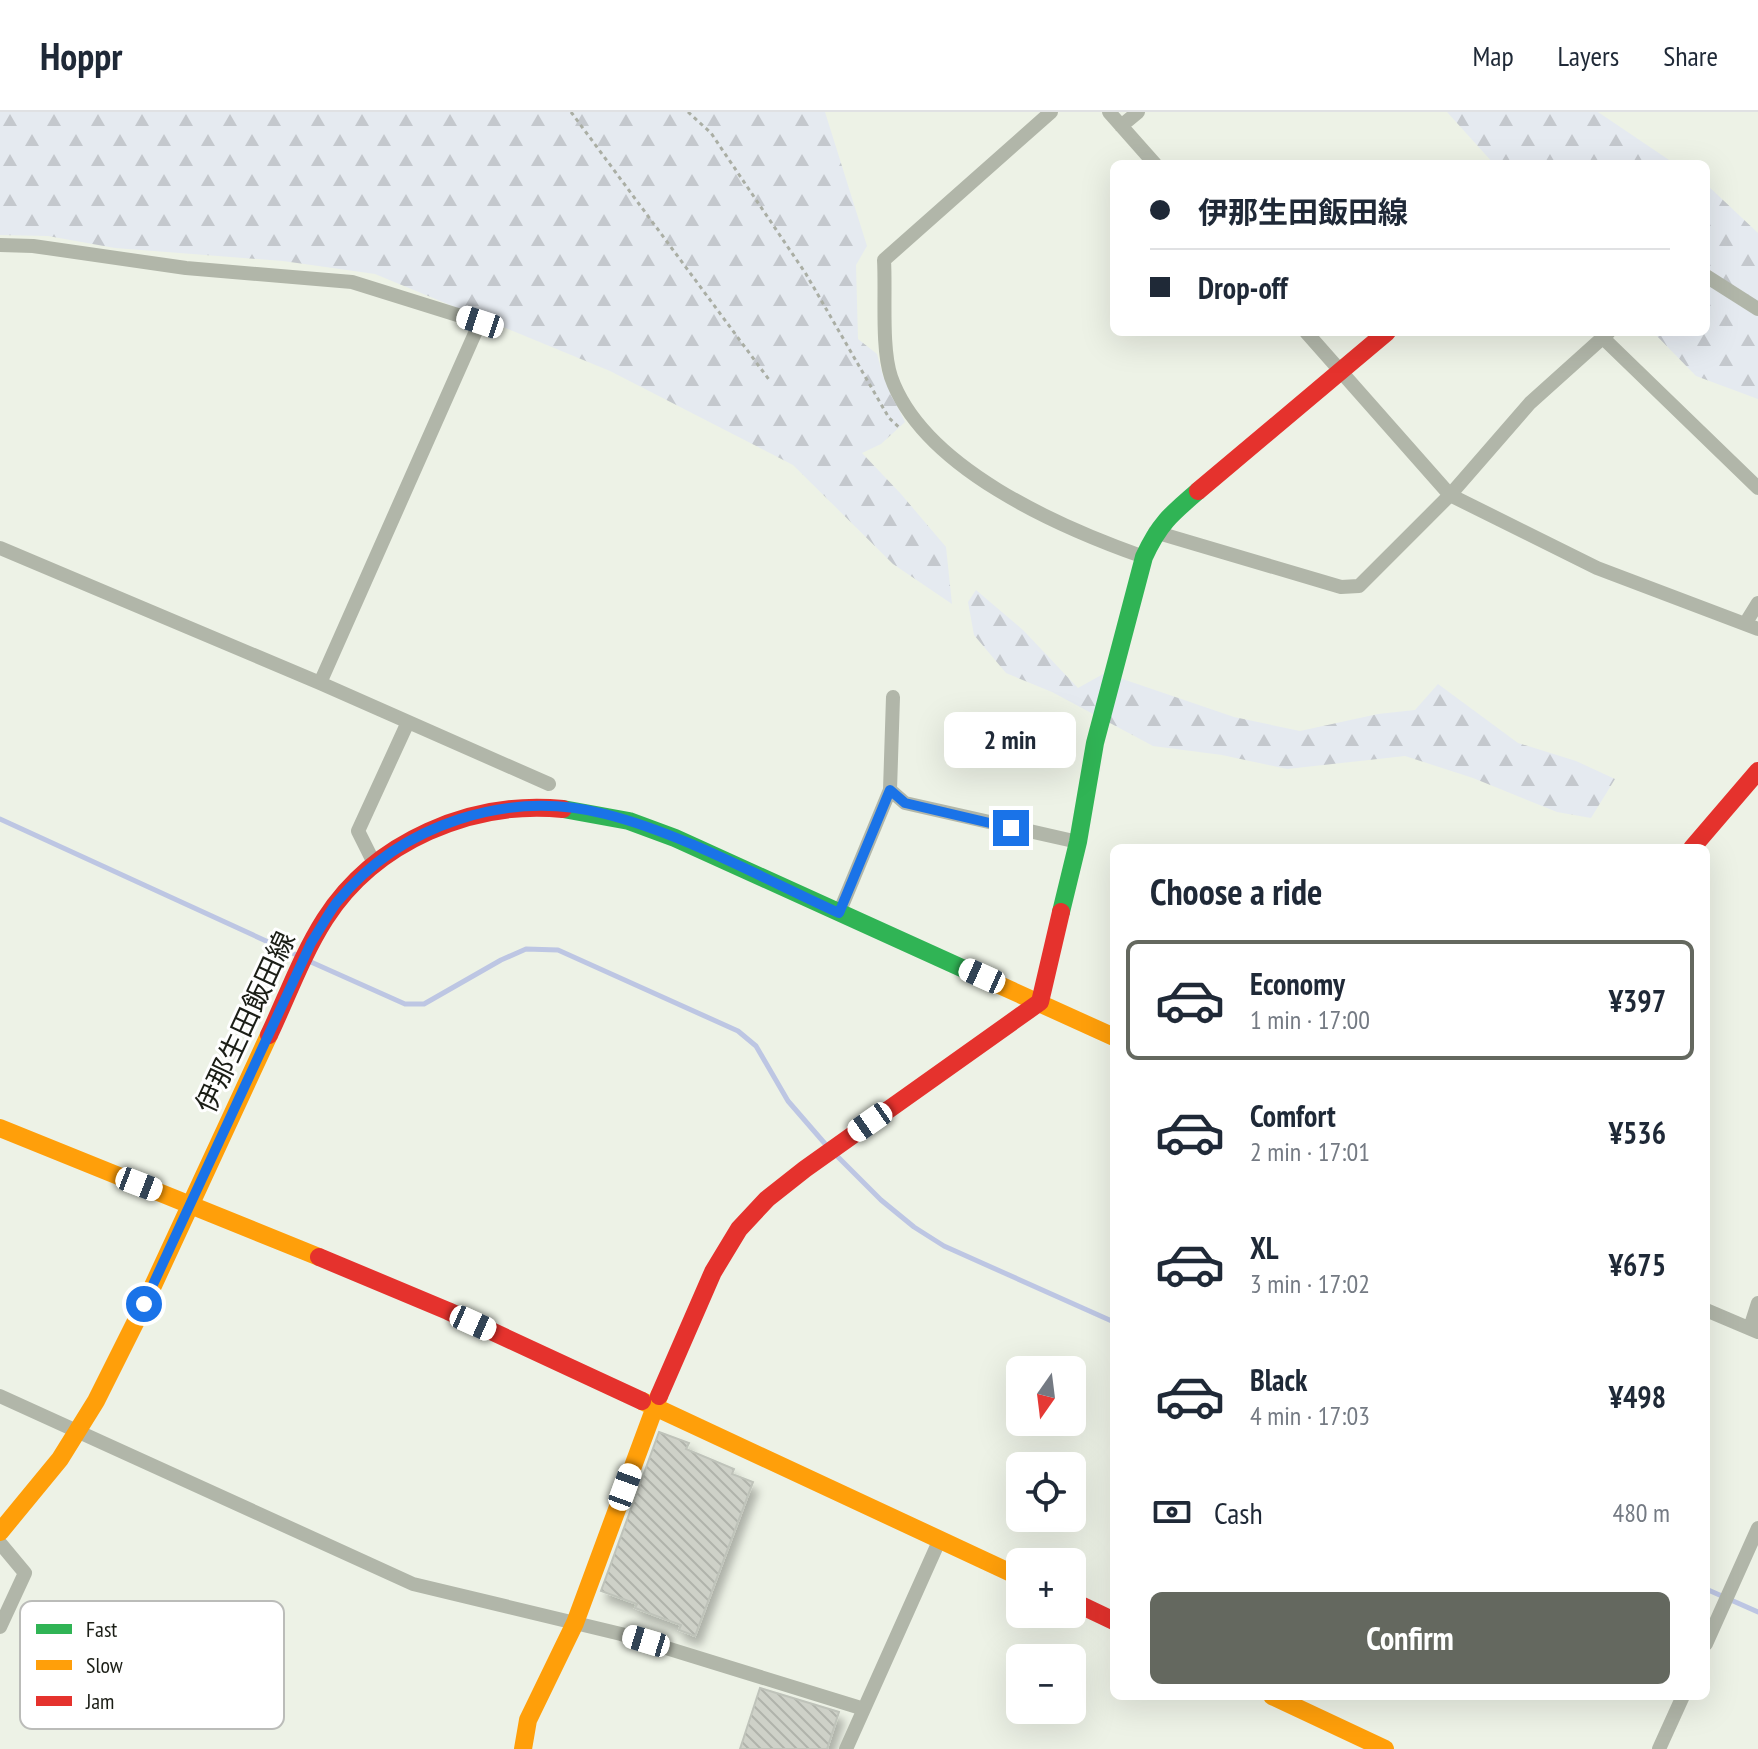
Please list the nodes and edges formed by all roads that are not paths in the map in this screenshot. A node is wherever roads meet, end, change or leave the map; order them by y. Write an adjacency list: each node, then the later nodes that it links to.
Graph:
1 (1051, 112): 18 (street)
2 (1109, 112): 4 (street)
3 (1138, 112): 4 (street)
4 (1121, 126): 5 (street)
5 (1151, 160)
6 (0, 245): 21 (street)
7 (1710, 280): 8 (street)
8 (1758, 309)
9 (1310, 336): 13 (street)
10 (1382, 336): 13 (street)
11 (1605, 336): 15 (street)
12 (1607, 336): 14 (street)
13 (1342, 372): 15 (street); 16 (street)
14 (1758, 488)
15 (1450, 495): 16 (street); 20 (street)
16 (1155, 532): 18 (street)
17 (0, 548): 21 (street)
18 (1144, 557): 27 (street)
19 (1758, 603): 20 (street)
20 (1752, 626)
21 (320, 683): 23 (street)
22 (893, 697): 26 (street)
23 (408, 722): 25 (street); 29 (street)
24 (1758, 771): 28 (street)
25 (549, 784)
26 (890, 790): 27 (street); 30 (street)
27 (1078, 842): 31 (street)
28 (1695, 844)
29 (375, 865): 30 (street, 伊那生田飯田線); 34 (street, 伊那生田飯田線)
30 (839, 913): 31 (street, 伊那生田飯田線)
31 (1040, 1002): 32 (street, 伊那生田飯田線); 39 (street)
32 (1110, 1035)
33 (0, 1128): 34 (street)
34 (192, 1204): 39 (street); 40 (street, 伊那生田飯田線)
35 (1758, 1303): 37 (street)
36 (1710, 1312): 37 (street)
37 (1754, 1330)
38 (0, 1396): 40 (street)
39 (655, 1406): 43 (street); 48 (street)
40 (79, 1432): 42 (street, 伊那生田飯田線); 48 (street)
41 (1758, 1528): 50 (street)
42 (0, 1532)
43 (940, 1539): 45 (street); 53 (street)
44 (0, 1543): 49 (street)
45 (1006, 1570)
46 (1086, 1608): 47 (street)
47 (1110, 1619)
48 (575, 1623): 53 (street); 54 (street)
49 (0, 1627)
50 (1710, 1635)
51 (1281, 1700): 56 (street)
52 (1681, 1700): 57 (street)
53 (864, 1709): 55 (street)
54 (523, 1749)
55 (846, 1749)
56 (1385, 1749)
57 (1659, 1749)

